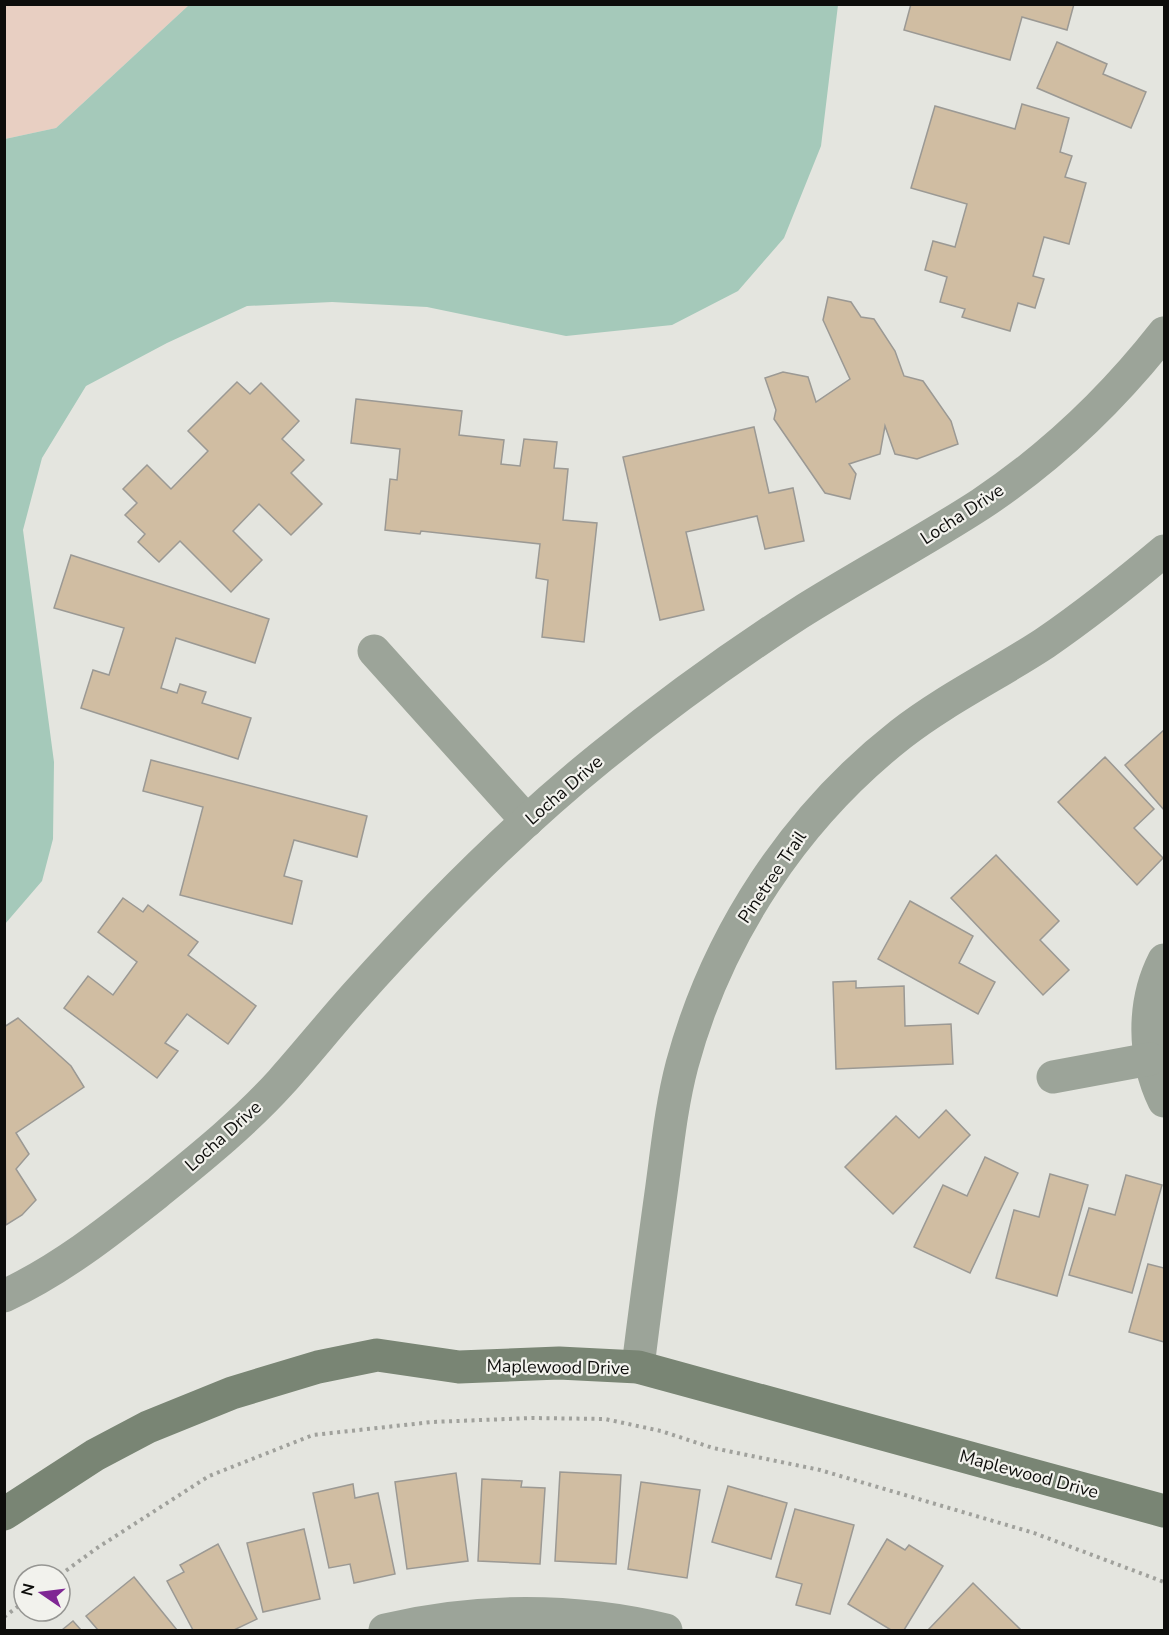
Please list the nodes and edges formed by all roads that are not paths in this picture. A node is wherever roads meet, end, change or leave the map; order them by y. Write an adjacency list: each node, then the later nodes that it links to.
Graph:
1 (1164, 333): 4 (street, Locha Drive)
2 (1164, 551): 10 (street, Pinetree Trail)
3 (374, 651): 4 (street)
4 (527, 820): 9 (street, Locha Drive)
5 (1164, 960): 6 (street)
6 (1150, 1059): 7 (street); 8 (street)
7 (1053, 1077)
8 (1164, 1101)
9 (4, 1296)
10 (638, 1367): 11 (street, Maplewood Drive); 12 (street, Maplewood Drive)
11 (1164, 1511)
12 (4, 1514)
13 (402, 1628): 14 (street)
14 (666, 1630)

